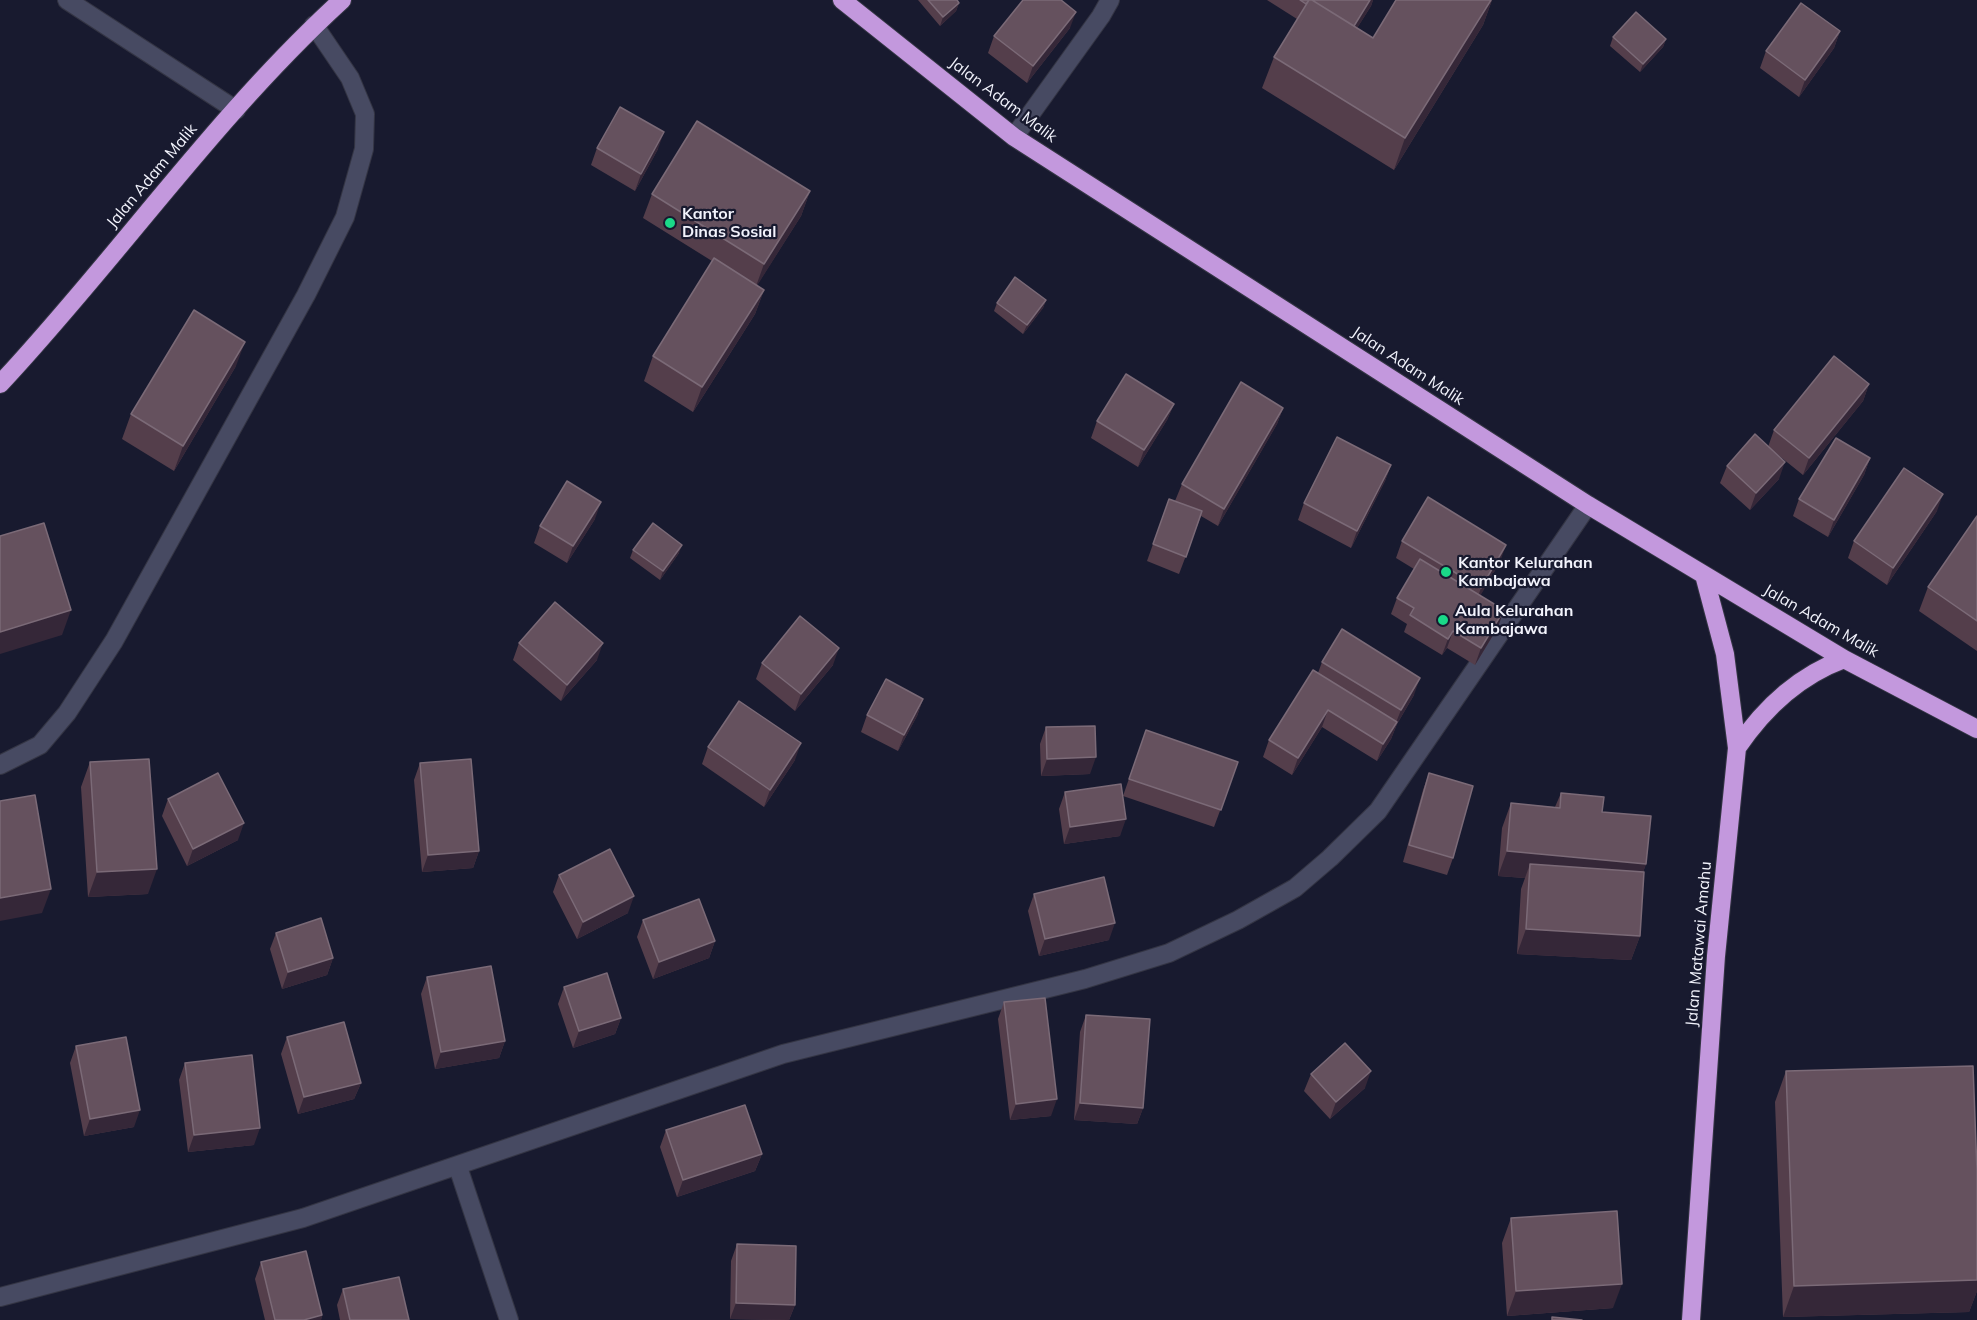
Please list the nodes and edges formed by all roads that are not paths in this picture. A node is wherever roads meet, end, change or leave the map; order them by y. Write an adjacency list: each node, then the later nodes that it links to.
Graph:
1 (67, 0): 6 (street)
2 (342, 0): 5 (highway, Jalan Adam Malik)
3 (842, 0): 7 (highway, Jalan Adam Malik)
4 (1110, 0): 7 (street)
5 (314, 25): 6 (highway, Jalan Adam Malik); 14 (street)
6 (236, 110): 8 (highway, Jalan Adam Malik)
7 (1014, 136): 9 (highway, Jalan Adam Malik)
8 (0, 384)
9 (1588, 506): 10 (highway, Jalan Adam Malik); 15 (street)
10 (1704, 574): 11 (highway, Jalan Adam Malik); 13 (highway, Jalan Matawai Amahu)
11 (1844, 659): 12 (highway, Jalan Adam Malik); 13 (highway)
12 (1977, 729)
13 (1737, 748): 18 (highway, Jalan Matawai Amahu)
14 (0, 765)
15 (458, 1167): 16 (street); 17 (street)
16 (0, 1297)
17 (509, 1320)
18 (1691, 1320)

